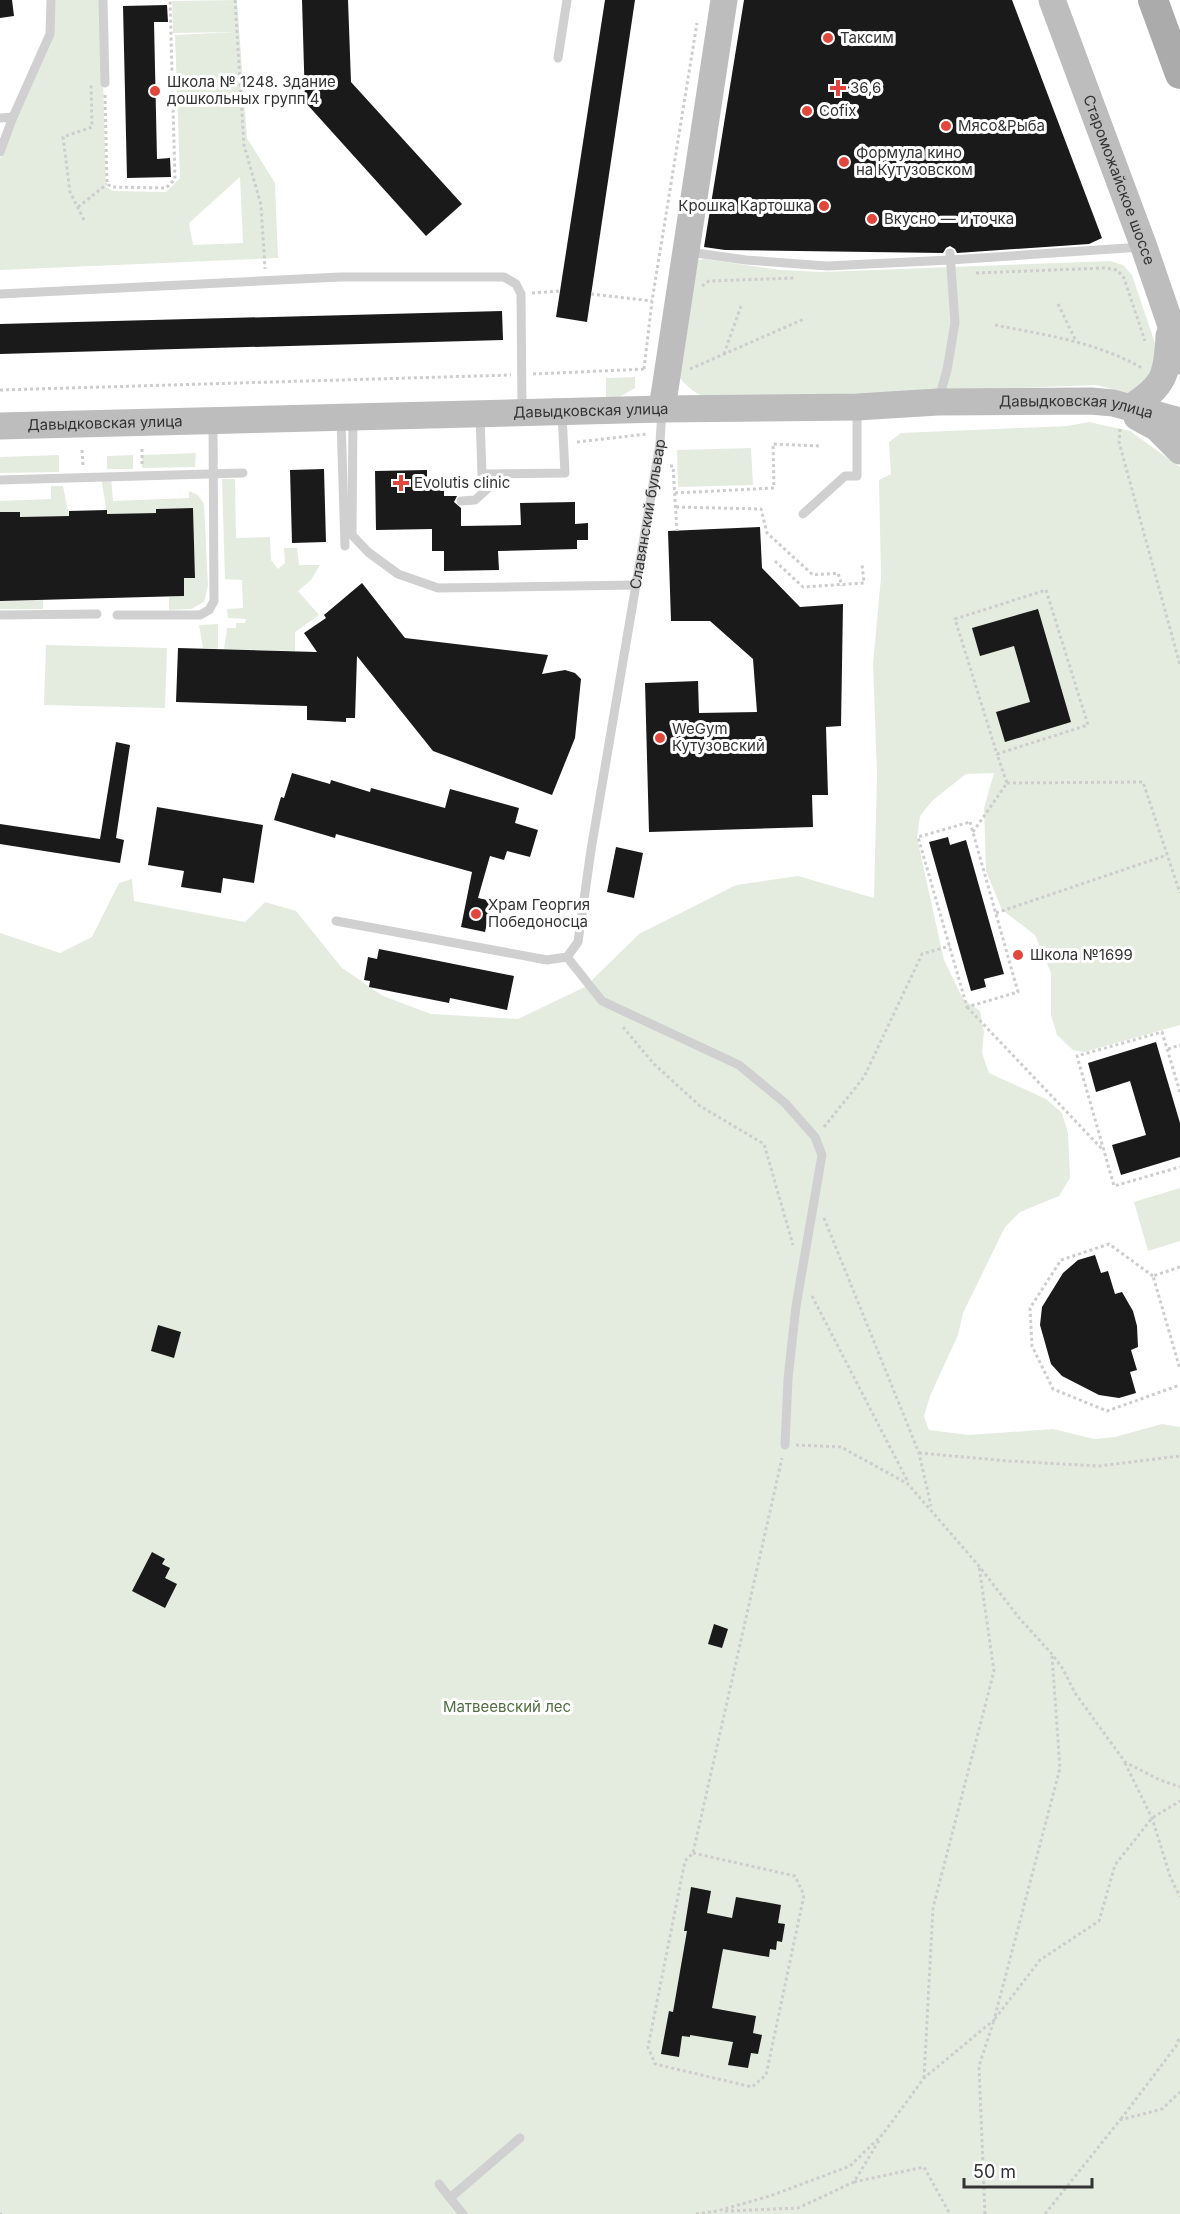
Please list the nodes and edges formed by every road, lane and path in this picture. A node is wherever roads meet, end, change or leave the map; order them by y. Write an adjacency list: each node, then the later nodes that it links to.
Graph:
1 (51, 0): 14 (lane)
2 (103, 0): 13 (lane)
3 (170, 0): 17 (path)
4 (235, 0): 25 (path)
5 (567, 0): 10 (lane)
6 (724, 0): 21 (street, Славянский бульвар)
7 (1052, 0): 20 (street, Староможайское шоссе)
8 (1153, 0): 11 (main road)
9 (696, 23): 31 (path)
10 (558, 58)
11 (1180, 74)
12 (91, 83): 18 (path)
13 (105, 83): 17 (path)
14 (13, 117): 15 (lane); 16 (lane)
15 (0, 118)
16 (0, 152)
17 (107, 184): 18 (path)
18 (78, 207): 19 (path)
19 (84, 220)
20 (1144, 247): 22 (lane); 35 (street, Староможайское шоссе)
21 (686, 252): 22 (lane); 53 (street, Славянский бульвар)
22 (950, 257): 23 (lane)
23 (951, 274): 38 (path); 47 (lane)
24 (801, 278): 26 (path)
25 (266, 281): 28 (lane); 29 (lane)
26 (699, 287)
27 (560, 291): 29 (path)
28 (0, 294)
29 (521, 294): 45 (lane)
30 (591, 294): 31 (path)
31 (652, 301): 41 (path)
32 (742, 303): 39 (path)
33 (1058, 304): 37 (path)
34 (804, 319): 39 (path)
35 (1170, 323): 40 (street, Староможайское шоссе); 50 (street)
36 (995, 325): 37 (path)
37 (1076, 341): 42 (path)
38 (1147, 345)
39 (723, 354): 44 (path)
40 (1180, 361)
41 (644, 369): 43 (path); 45 (path); 53 (path)
42 (1145, 369)
43 (651, 370)
44 (684, 372)
45 (522, 375): 46 (path); 51 (lane)
46 (0, 390)
47 (938, 402): 48 (street, Давыдковская улица); 50 (street, Давыдковская улица)
48 (857, 407): 53 (street, Давыдковская улица); 68 (lane)
49 (562, 412): 51 (street, Давыдковская улица); 53 (street, Давыдковская улица); 63 (lane)
50 (1121, 412): 55 (street, Давыдковская улица); 59 (street); 78 (path)
51 (522, 413): 52 (street, Давыдковская улица)
52 (480, 414): 54 (street, Давыдковская улица); 63 (lane)
53 (646, 417): 60 (lane, Славянский бульвар)
54 (347, 418): 56 (street, Давыдковская улица); 70 (lane); 73 (lane)
55 (1180, 421)
56 (213, 422): 57 (street, Давыдковская улица); 62 (lane)
57 (0, 426)
58 (820, 446): 65 (path)
59 (1180, 451)
60 (656, 464): 65 (path); 73 (lane, Славянский бульвар)
61 (243, 473): 62 (lane)
62 (213, 474): 64 (lane); 77 (lane)
63 (504, 474): 66 (lane)
64 (0, 480)
65 (675, 493): 67 (path)
66 (460, 501)
67 (675, 507): 69 (path); 74 (path)
68 (803, 514)
69 (677, 531)
70 (345, 546)
71 (775, 561): 74 (path)
72 (862, 564): 74 (path)
73 (636, 585): 87 (lane, Славянский бульвар)
74 (842, 586)
75 (97, 614): 76 (lane)
76 (0, 615)
77 (117, 615)
78 (1180, 665)
79 (997, 754): 79 (path); 80 (path)
80 (1007, 783): 81 (path); 82 (path)
81 (973, 833): 84 (path); 86 (path)
82 (1167, 855): 83 (path); 84 (path)
83 (1180, 893)
84 (996, 913): 89 (path)
85 (336, 921): 87 (lane)
86 (950, 946): 89 (path); 93 (path)
87 (567, 957): 88 (lane)
88 (602, 1001): 93 (lane); 98 (path)
89 (967, 1007): 94 (path)
90 (1180, 1045): 91 (path)
91 (1168, 1049): 92 (path); 94 (path)
92 (1180, 1092)
93 (815, 1137): 96 (lane)
94 (1104, 1150): 95 (path)
95 (1180, 1167)
96 (815, 1194): 98 (lane); 103 (path)
97 (1180, 1267): 99 (path)
98 (801, 1275): 102 (lane); 105 (path)
99 (1153, 1276): 100 (path); 101 (path)
100 (1180, 1369)
101 (1180, 1385)
102 (785, 1445): 105 (path); 113 (path)
103 (919, 1453): 104 (path); 106 (path)
104 (1180, 1456)
105 (908, 1484): 106 (path)
106 (931, 1509): 107 (path)
107 (979, 1566): 108 (path); 117 (path)
108 (1052, 1654): 109 (path); 115 (path)
109 (1125, 1762): 110 (path); 112 (path)
110 (1180, 1787)
111 (1180, 1801): 112 (path)
112 (1152, 1818): 114 (path); 115 (path)
113 (693, 1853): 113 (path)
114 (1180, 1897)
115 (994, 2020): 117 (path); 129 (path)
116 (1180, 2036): 119 (path)
117 (924, 2078): 120 (path)
118 (1180, 2092): 119 (path)
119 (1120, 2120): 130 (path)
120 (884, 2134): 122 (path); 125 (path)
121 (520, 2138): 124 (lane)
122 (854, 2182): 125 (path); 128 (path)
123 (440, 2184): 124 (lane)
124 (450, 2198): 126 (lane)
125 (717, 2211): 127 (path)
126 (463, 2214)
127 (696, 2214)
128 (950, 2214)
129 (985, 2214)
130 (1045, 2214)

